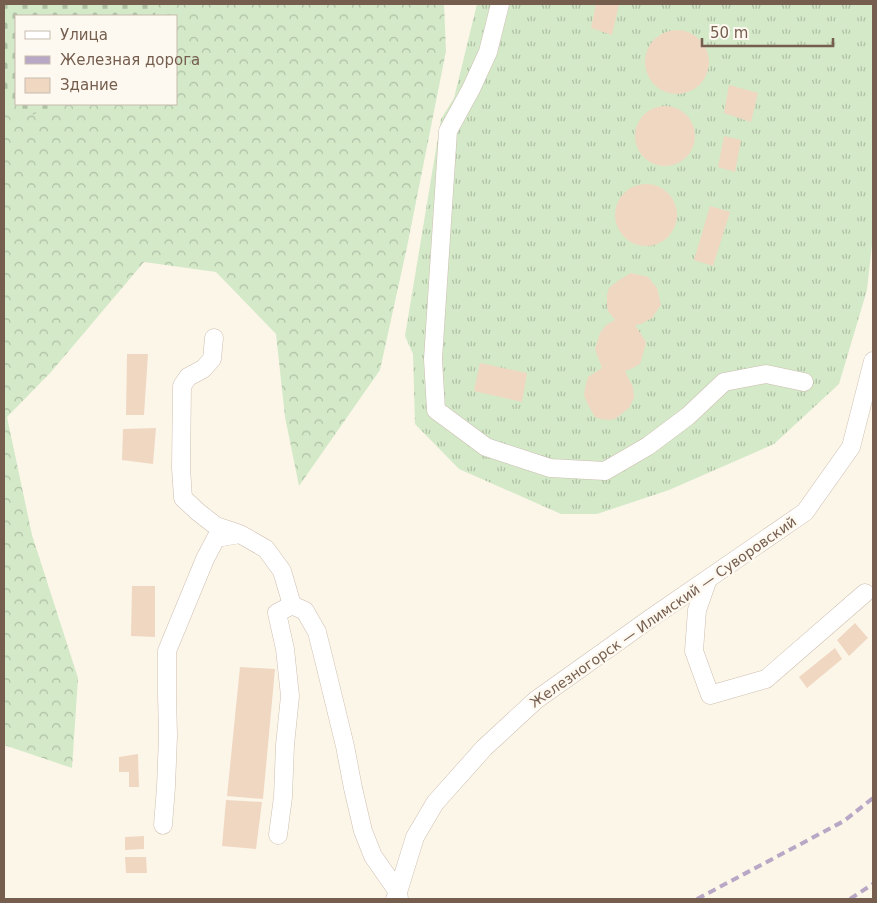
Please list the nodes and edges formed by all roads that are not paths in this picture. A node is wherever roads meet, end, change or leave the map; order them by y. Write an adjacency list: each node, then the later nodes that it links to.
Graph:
1 (500, 4): 4 (street)
2 (214, 338): 5 (street)
3 (873, 361): 6 (street, Железногорск — Илимский — Суворовский)
4 (804, 382)
5 (240, 534): 8 (street); 9 (street)
6 (708, 579): 7 (street); 11 (street, Железногорск — Илимский — Суворовский)
7 (865, 593)
8 (292, 606): 10 (street); 11 (street)
9 (163, 825)
10 (278, 834)
11 (397, 897)

